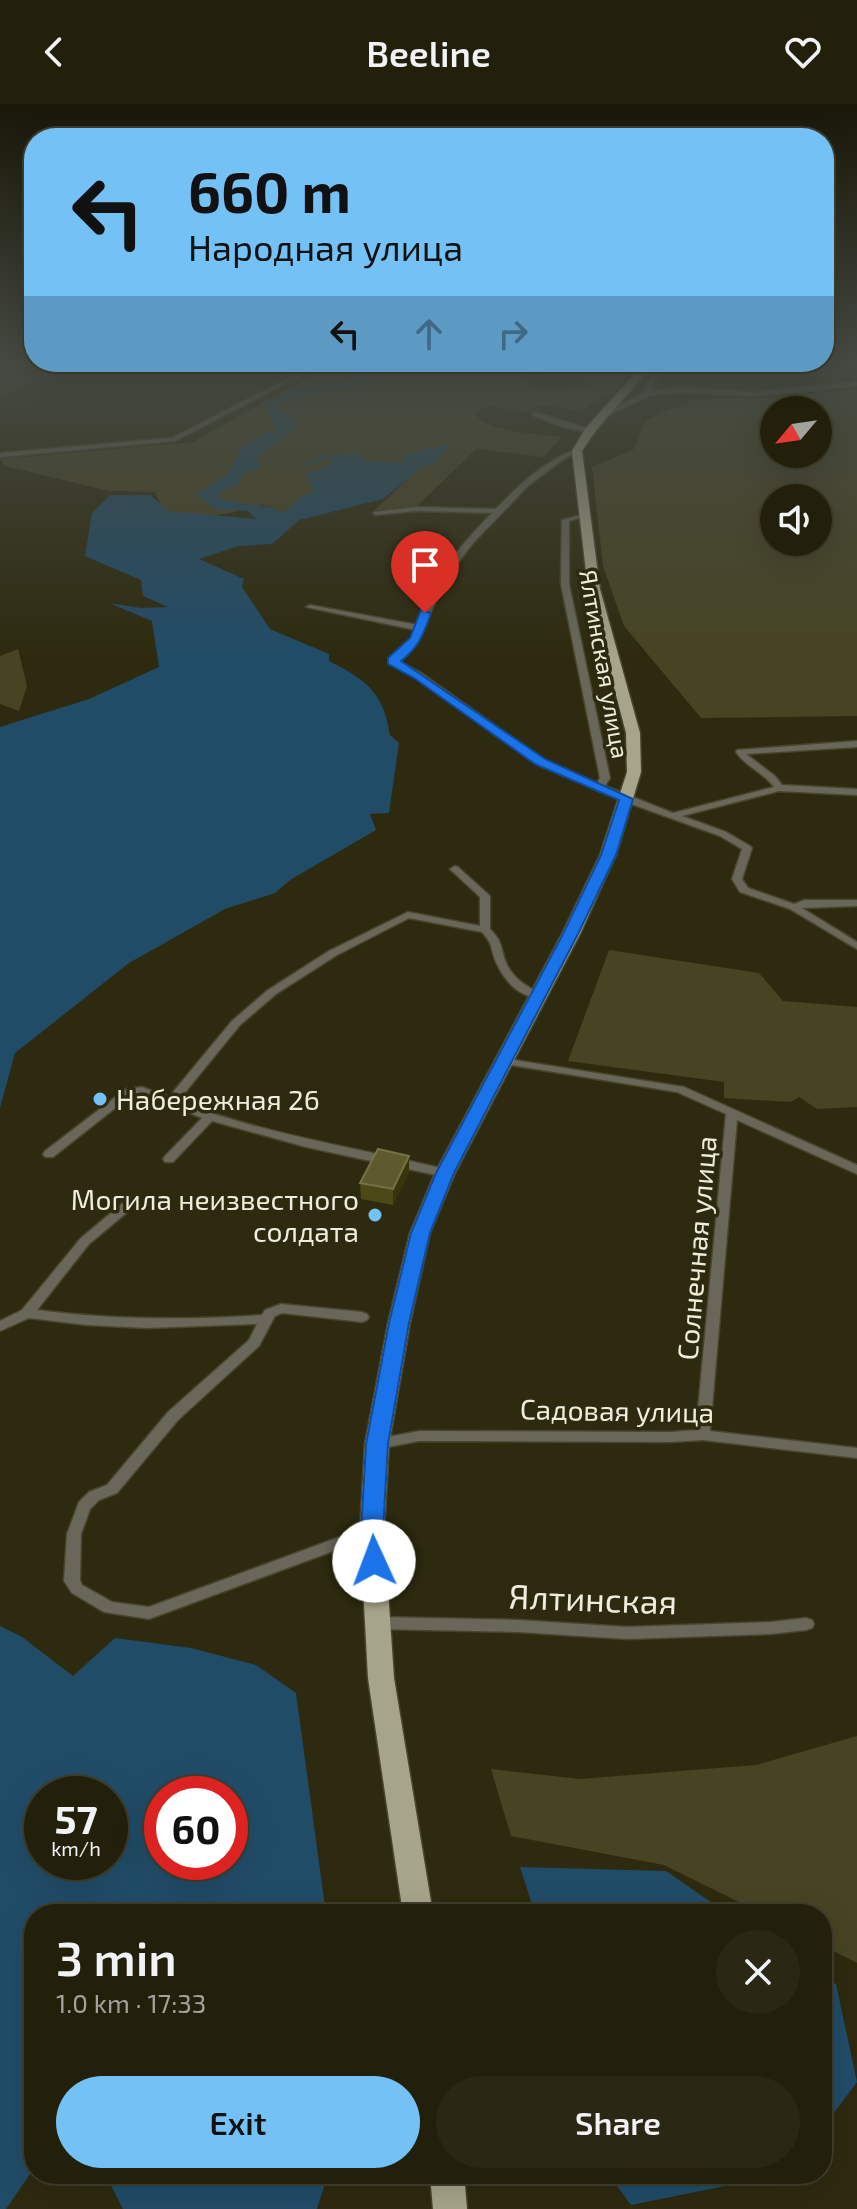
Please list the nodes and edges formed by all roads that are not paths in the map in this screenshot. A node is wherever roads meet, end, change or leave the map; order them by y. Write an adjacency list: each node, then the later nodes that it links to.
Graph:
1 (555, 459): 3 (street)
2 (578, 459): 5 (main road)
3 (501, 511): 4 (street); 7 (street)
4 (376, 513)
5 (584, 515): 9 (street, Ялтинская улица); 12 (main road)
6 (310, 607): 7 (street)
7 (419, 628): 9 (street)
8 (857, 744): 10 (street)
9 (601, 785): 12 (street)
10 (779, 788): 11 (street); 13 (street)
11 (857, 792)
12 (626, 799): 13 (street); 19 (main road)
13 (675, 815): 16 (street)
14 (455, 869): 17 (street)
15 (857, 903): 16 (street)
16 (794, 907): 18 (street)
17 (485, 930): 19 (street); 21 (street)
18 (857, 946)
19 (538, 996): 20 (main road)
20 (502, 1061): 22 (street); 27 (main road)
21 (171, 1102): 23 (street); 24 (street)
22 (732, 1113): 26 (street); 33 (street, Солнечная улица)
23 (210, 1117): 25 (street); 27 (street)
24 (49, 1154)
25 (169, 1159)
26 (857, 1170)
27 (445, 1173): 34 (main road)
28 (127, 1206): 29 (street)
29 (27, 1313): 31 (street); 32 (street)
30 (362, 1317): 31 (street)
31 (267, 1319): 36 (street)
32 (0, 1326)
33 (703, 1435): 34 (street, Садовая улица); 35 (street, Садовая улица)
34 (377, 1444): 36 (main road)
35 (857, 1453)
36 (372, 1531): 37 (main road)
37 (378, 1623): 38 (street, Ялтинская); 39 (main road)
38 (806, 1624)
39 (416, 1904)
40 (448, 2184): 41 (main road)
41 (450, 2209)

